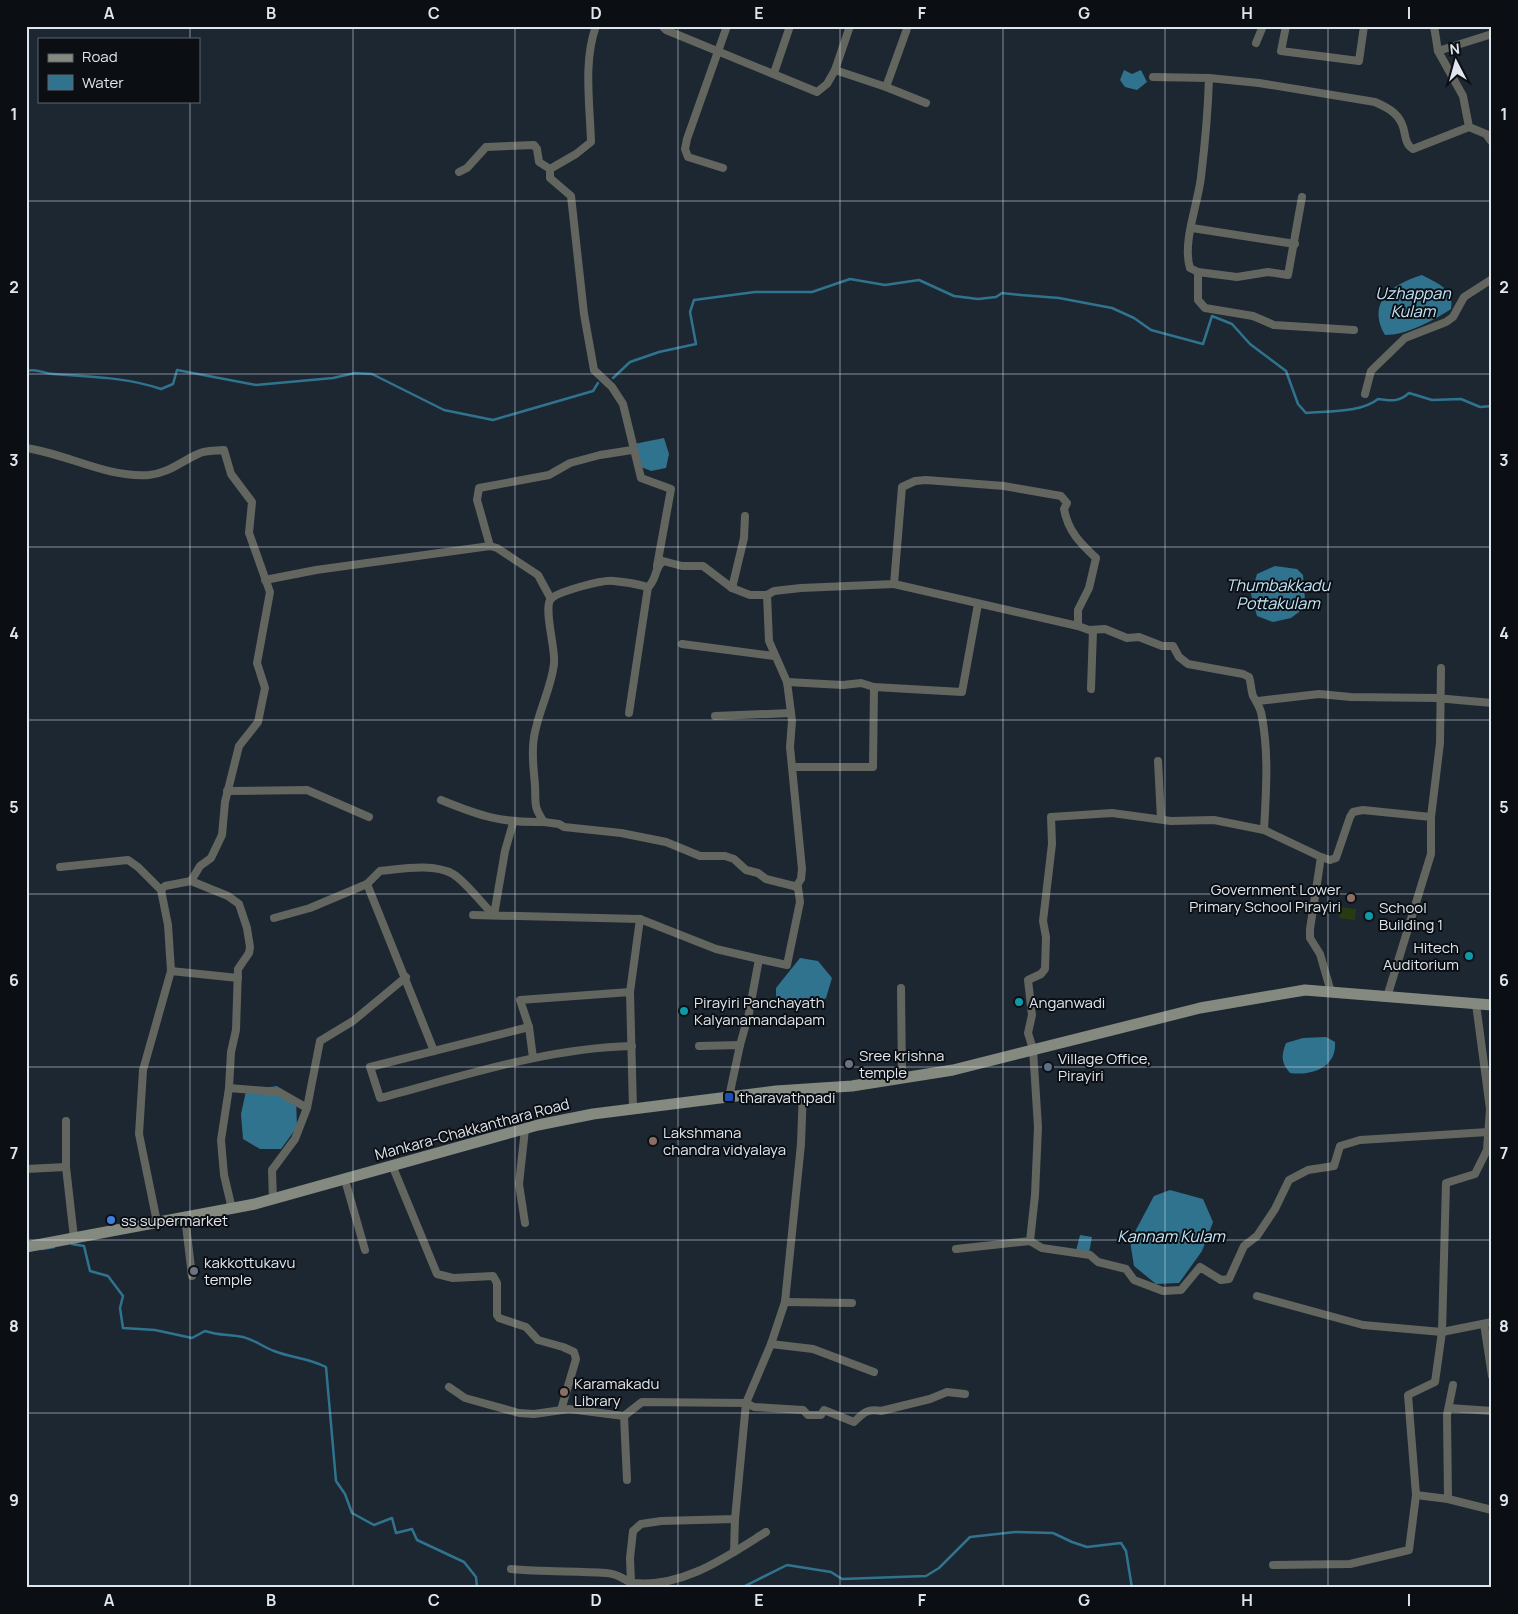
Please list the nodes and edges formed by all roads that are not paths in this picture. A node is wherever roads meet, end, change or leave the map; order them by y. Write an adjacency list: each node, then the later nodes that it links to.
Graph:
1 (596, 26): 24 (street)
2 (662, 26): 14 (street)
3 (727, 26): 14 (street)
4 (790, 26): 16 (street)
5 (850, 26): 15 (street)
6 (908, 26): 19 (street)
7 (1262, 26): 12 (street)
8 (1286, 26): 9 (street)
9 (1364, 26)
10 (1434, 26): 13 (street)
11 (1492, 34): 13 (street)
12 (1256, 43)
13 (1438, 51): 21 (street)
14 (718, 52): 16 (street); 23 (street)
15 (835, 70): 16 (street); 19 (street)
16 (774, 73)
17 (1154, 77): 18 (street)
18 (1209, 78): 21 (street); 27 (street)
19 (886, 87): 20 (street)
20 (926, 103)
21 (1469, 126): 22 (street)
22 (1492, 142)
23 (723, 168)
24 (550, 169): 25 (street); 34 (street)
25 (459, 172)
26 (1302, 197): 28 (street)
27 (1192, 228): 28 (street); 29 (street)
28 (1295, 244): 29 (street)
29 (1198, 272): 31 (street)
30 (1492, 279): 32 (street)
31 (1354, 330)
32 (1365, 394)
33 (26, 448): 38 (street)
34 (632, 450): 36 (street); 37 (street)
35 (745, 516): 41 (street)
36 (490, 546): 38 (street); 43 (street)
37 (657, 566): 40 (street); 41 (street)
38 (265, 580): 61 (street)
39 (894, 584): 42 (street); 44 (street); 45 (street)
40 (648, 586): 43 (street); 56 (street)
41 (732, 588): 42 (street)
42 (767, 595): 48 (street)
43 (551, 599): 66 (street)
44 (978, 604): 45 (street); 51 (street)
45 (1078, 626): 46 (street)
46 (1093, 630): 52 (street); 54 (street)
47 (682, 644): 48 (street)
48 (774, 656): 50 (street)
49 (1441, 668): 53 (street)
50 (787, 682): 51 (street); 57 (street)
51 (874, 687): 60 (street)
52 (1091, 690)
53 (1442, 699): 54 (street); 55 (street); 64 (street)
54 (1258, 700): 68 (street)
55 (1492, 704)
56 (629, 712)
57 (791, 713): 58 (street); 60 (street)
58 (715, 716)
59 (1158, 761): 65 (street)
60 (794, 767): 73 (street)
61 (227, 791): 63 (street); 71 (street)
62 (441, 800): 67 (street)
63 (369, 817)
64 (1431, 817): 69 (street); 86 (street)
65 (1161, 819): 68 (street); 93 (street)
66 (544, 822): 67 (street); 73 (street)
67 (513, 823): 76 (street)
68 (1264, 830): 69 (street)
69 (1322, 857): 85 (street)
70 (60, 867): 74 (street)
71 (191, 881): 74 (street); 82 (street)
72 (367, 884): 76 (street); 77 (street); 81 (street)
73 (796, 887): 79 (street)
74 (161, 890): 80 (street)
75 (473, 915): 76 (street)
76 (494, 916): 78 (street)
77 (274, 918)
78 (640, 920): 79 (street); 84 (street)
79 (759, 959): 90 (street)
80 (171, 971): 82 (street); 112 (street)
81 (406, 977): 94 (street); 100 (street)
82 (238, 978): 97 (street)
83 (901, 988): 96 (street)
84 (630, 992): 89 (street); 91 (street)
85 (1331, 992): 86 (main road, Mankara-Chakkanthara Road); 93 (main road, Mankara-Chakkanthara Road)
86 (1388, 997): 87 (main road, Mankara-Chakkanthara Road)
87 (1476, 1004): 88 (main road, Mankara-Chakkanthara Road); 104 (street)
88 (1492, 1005)
89 (529, 1027): 94 (street); 95 (street)
90 (740, 1045): 92 (street); 99 (street)
91 (632, 1046): 95 (street); 101 (street)
92 (699, 1046)
93 (1034, 1049): 96 (main road, Mankara-Chakkanthara Road); 115 (street)
94 (434, 1051): 95 (street)
95 (534, 1058)
96 (902, 1078): 98 (main road, Mankara-Chakkanthara Road)
97 (229, 1088): 100 (street); 110 (street)
98 (803, 1089): 99 (main road, Mankara-Chakkanthara Road); 121 (street)
99 (729, 1097): 101 (main road, Mankara-Chakkanthara Road)
100 (307, 1108): 109 (street)
101 (633, 1109): 103 (main road, Mankara-Chakkanthara Road)
102 (66, 1121): 106 (street)
103 (526, 1128): 105 (main road, Mankara-Chakkanthara Road); 113 (street)
104 (1488, 1132): 115 (street); 124 (street)
105 (392, 1165): 108 (main road, Mankara-Chakkanthara Road); 133 (street)
106 (66, 1167): 107 (street); 114 (street)
107 (26, 1169)
108 (345, 1180): 109 (main road, Mankara-Chakkanthara Road); 118 (street)
109 (273, 1200): 110 (main road, Mankara-Chakkanthara Road)
110 (232, 1208): 111 (main road, Mankara-Chakkanthara Road)
111 (185, 1217): 112 (main road, Mankara-Chakkanthara Road); 119 (street)
112 (157, 1222): 114 (main road, Mankara-Chakkanthara Road)
113 (524, 1224)
114 (74, 1238): 116 (main road, Mankara-Chakkanthara Road)
115 (1030, 1241): 117 (street)
116 (26, 1247)
117 (956, 1249)
118 (365, 1250)
119 (192, 1276)
120 (1257, 1296): 124 (street)
121 (785, 1302): 122 (street); 125 (street)
122 (852, 1302)
123 (1488, 1323): 124 (street); 127 (street)
124 (1442, 1332): 137 (street)
125 (771, 1344): 126 (street); 131 (street)
126 (874, 1372)
127 (1492, 1376)
128 (1453, 1385): 132 (street)
129 (449, 1387): 133 (street)
130 (964, 1394): 131 (street)
131 (746, 1403): 135 (street); 140 (street)
132 (1449, 1408): 134 (street); 138 (street)
133 (561, 1410): 135 (street)
134 (1492, 1411)
135 (624, 1416): 136 (street)
136 (627, 1480)
137 (1416, 1495): 138 (street); 143 (street)
138 (1448, 1499): 139 (street)
139 (1492, 1510)
140 (735, 1519): 142 (street); 145 (street)
141 (766, 1532): 142 (street)
142 (734, 1552): 145 (street)
143 (1273, 1565)
144 (511, 1569): 145 (street)
145 (631, 1582)

